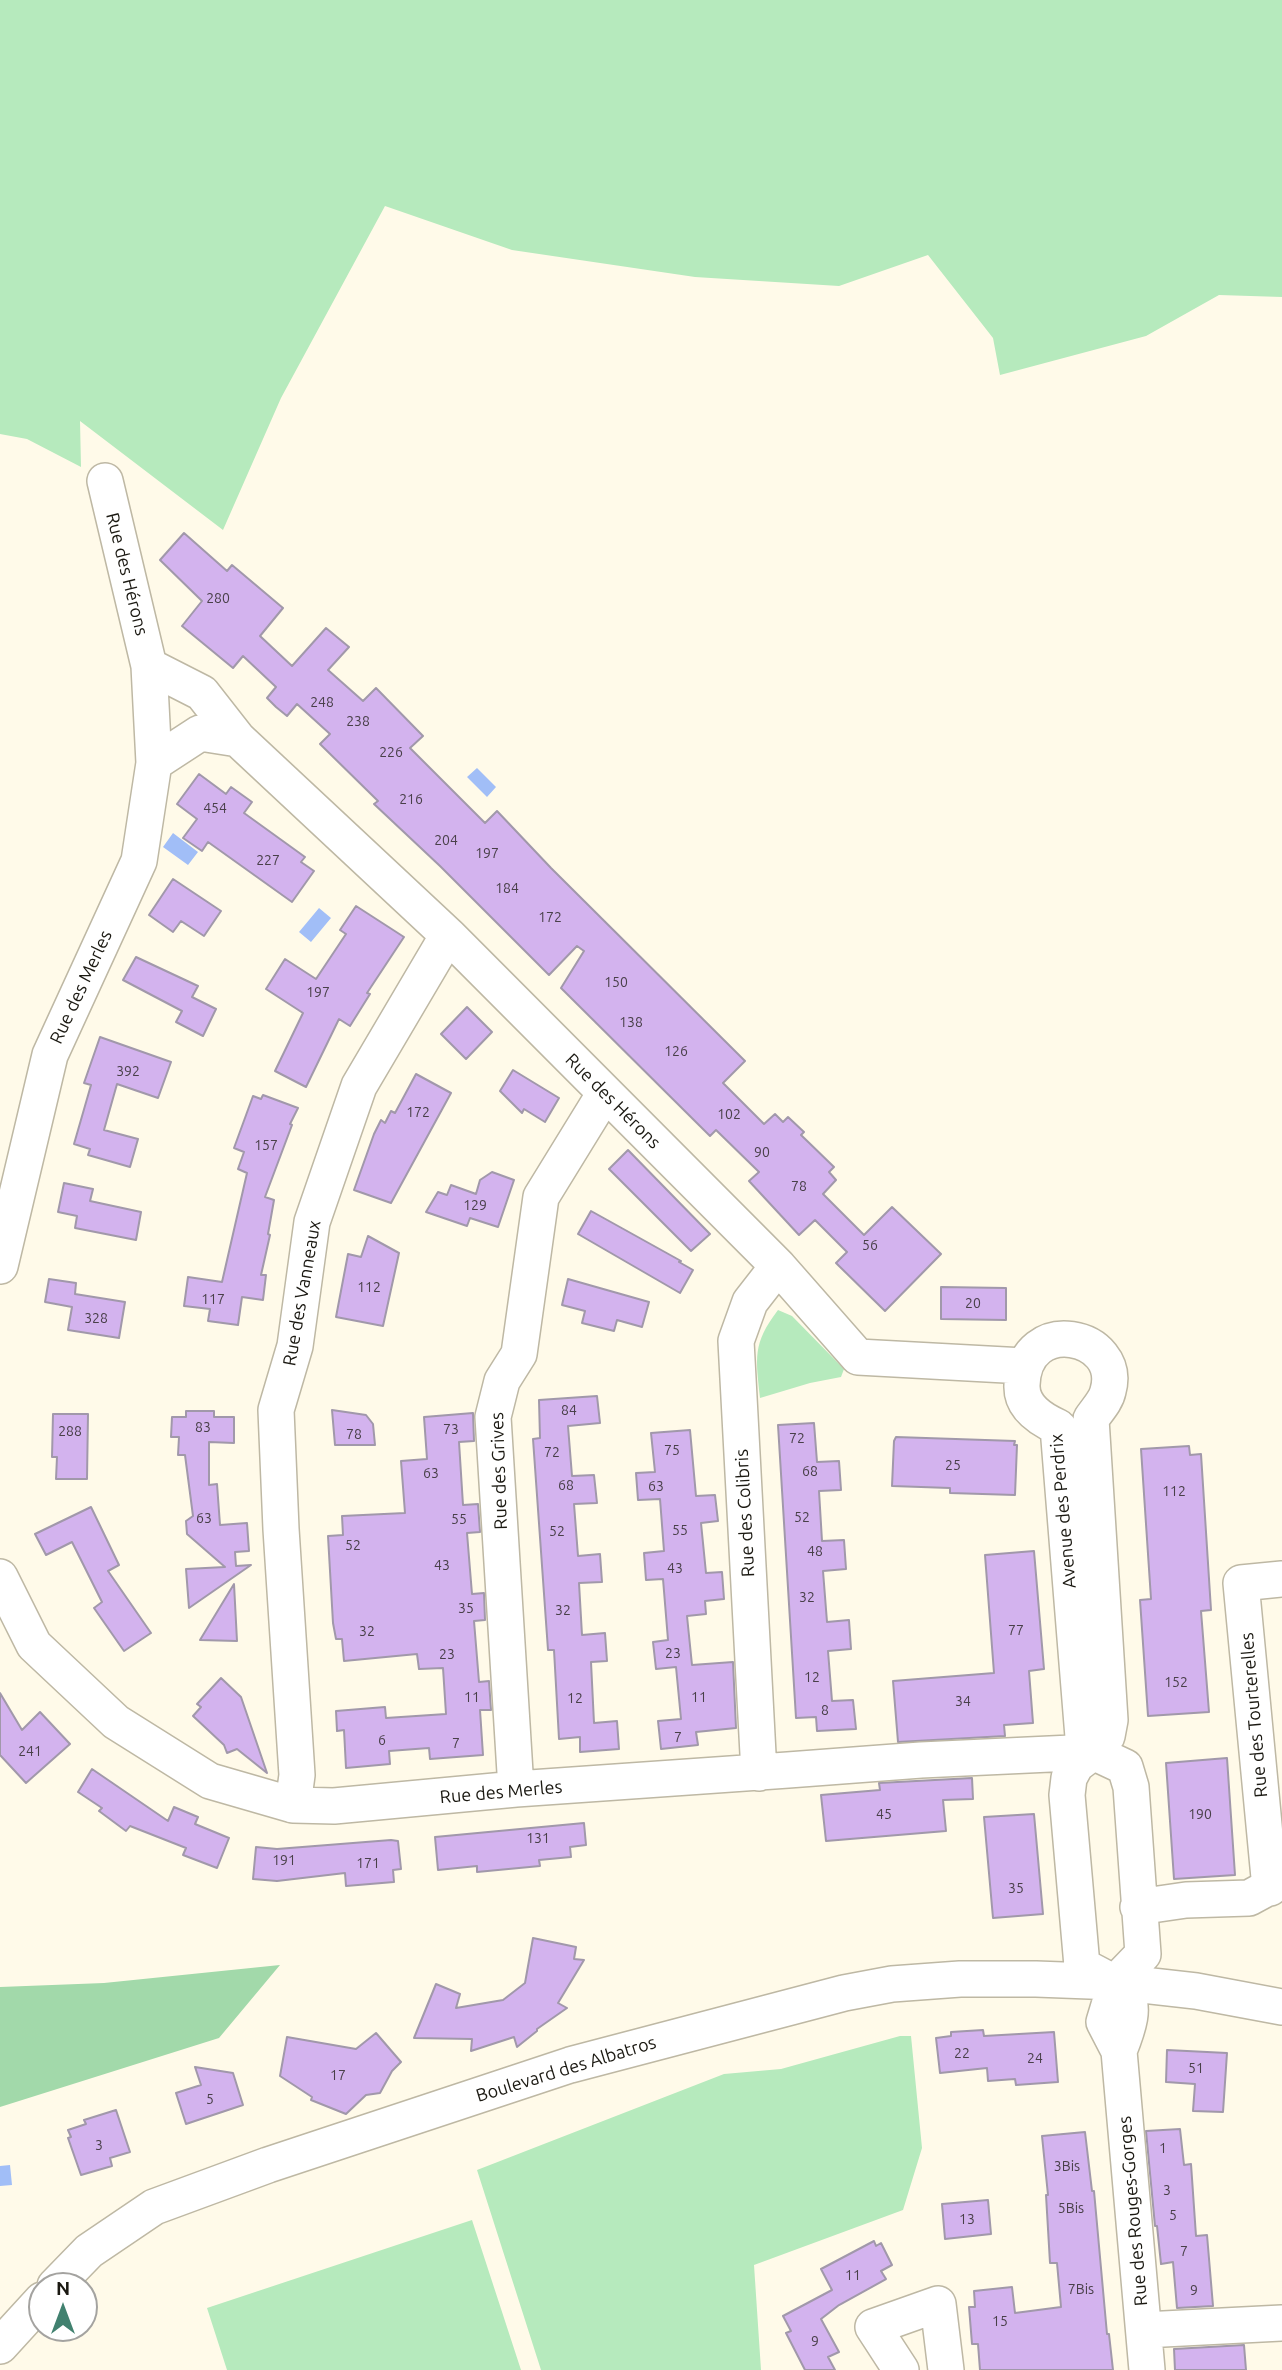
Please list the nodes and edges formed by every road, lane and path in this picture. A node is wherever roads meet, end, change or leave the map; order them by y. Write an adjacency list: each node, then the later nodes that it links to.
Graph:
1 (105, 481): 2 (street, Rue des Hérons)
2 (149, 666): 3 (street, Rue des Hérons); 4 (street, Rue des Hérons)
3 (238, 739): 4 (street); 5 (street, Rue des Hérons)
4 (154, 763): 7 (street, Rue des Merles)
5 (450, 937): 6 (street, Rue des Hérons); 15 (street, Rue des Vanneaux)
6 (605, 1093): 8 (street, Rue des Hérons); 14 (street, Rue des Grives)
7 (0, 1266)
8 (778, 1266): 9 (street, Rue des Hérons); 13 (street, Rue des Colibris)
9 (1024, 1366): 12 (street, Avenue des Perdrix); 12 (street, Avenue des Perdrix)
10 (0, 1577): 15 (street, Rue des Merles)
11 (1282, 1580): 16 (street, Rue des Tourterelles)
12 (1093, 1752): 13 (street, Rue des Merles); 17 (street); 18 (street, Avenue des Perdrix)
13 (759, 1773): 14 (street, Rue des Merles)
14 (516, 1789): 15 (street, Rue des Merles)
15 (293, 1805)
16 (1276, 1884): 17 (street)
17 (1138, 1907): 18 (street)
18 (1116, 1982): 19 (street); 20 (street, Boulevard des Albatros); 23 (street, Rue des Rouges-Gorges)
19 (1282, 2007)
20 (69, 2272)
21 (28, 2314): 24 (street)
22 (1282, 2323): 23 (street)
23 (1144, 2330): 27 (street, Rue des Rouges-Gorges)
24 (1, 2342)
25 (901, 2370): 26 (street)
26 (946, 2370)
27 (1147, 2370)

